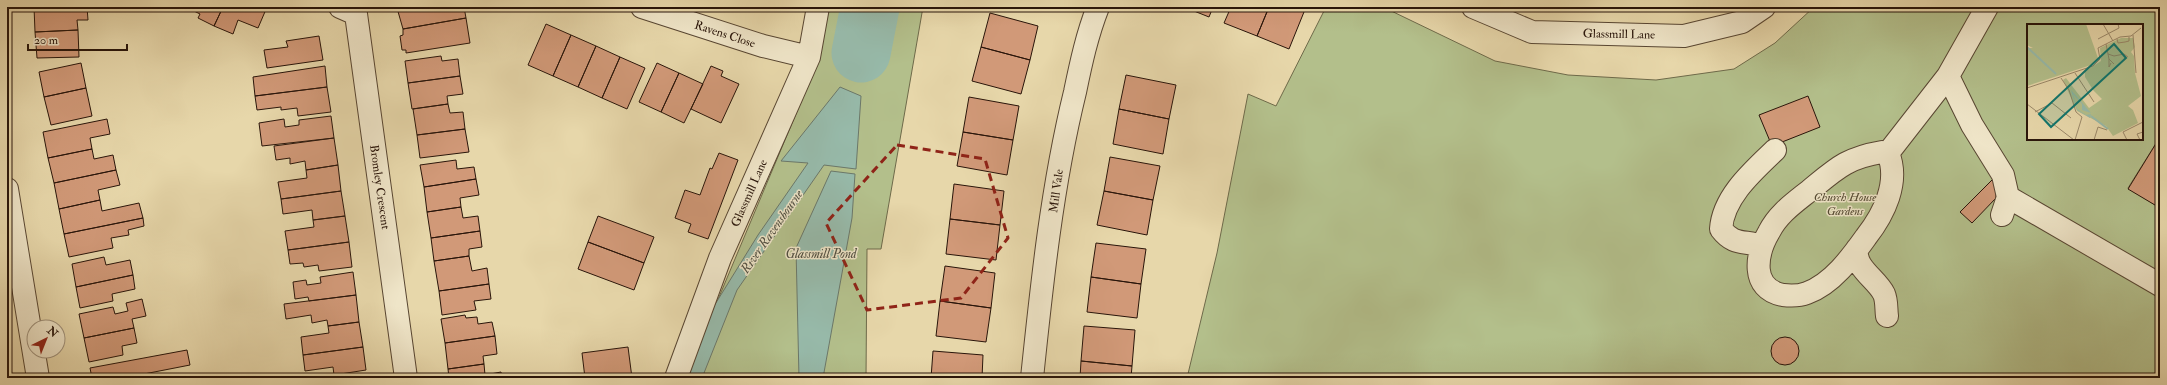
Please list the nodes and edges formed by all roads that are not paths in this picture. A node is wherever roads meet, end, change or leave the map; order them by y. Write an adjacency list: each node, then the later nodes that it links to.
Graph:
1 (340, 7): 18 (street, Bromley Crescent)
2 (642, 7): 8 (street, Ravens Close)
3 (818, 7): 8 (street, Glassmill Lane)
4 (1098, 7): 20 (street, Mill Vale)
5 (1473, 7): 6 (street, Glassmill Lane)
6 (1764, 7)
7 (1987, 7): 9 (street)
8 (809, 57): 19 (street, Glassmill Lane)
9 (1948, 76): 11 (street); 15 (street)
10 (1775, 150): 13 (street)
11 (1888, 153): 13 (street); 14 (street)
12 (7, 189): 17 (street)
13 (1762, 246): 14 (street)
14 (1857, 249): 16 (street)
15 (2160, 285)
16 (1887, 316)
17 (38, 378)
18 (406, 378)
19 (676, 378)
20 (1032, 378)

